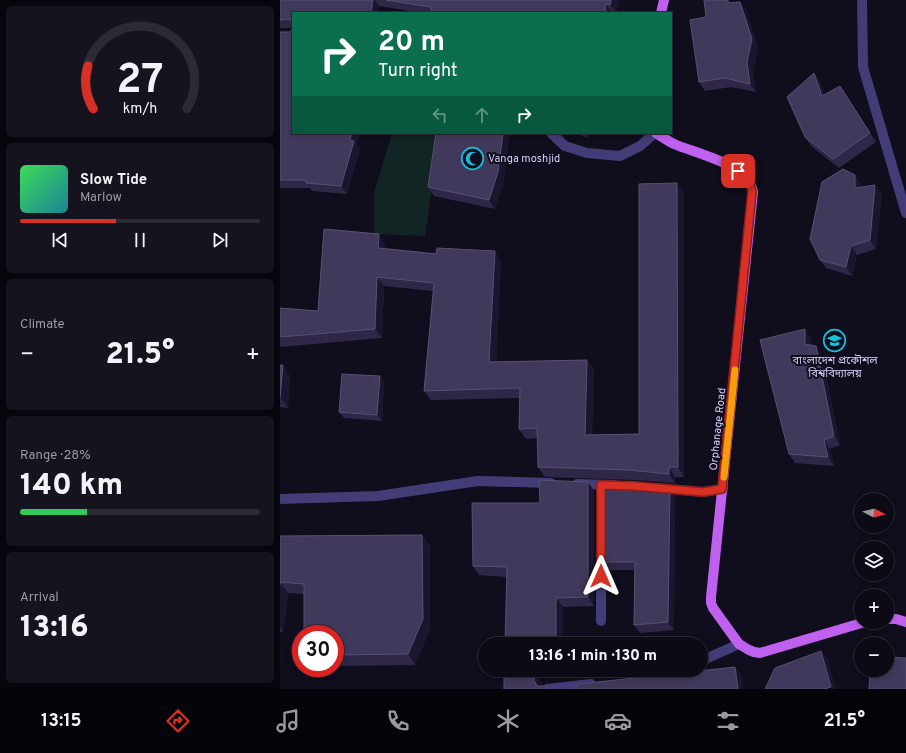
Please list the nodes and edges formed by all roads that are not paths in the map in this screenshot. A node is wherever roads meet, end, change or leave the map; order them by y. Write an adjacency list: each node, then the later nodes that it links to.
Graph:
1 (664, 0): 3 (main road)
2 (862, 0): 7 (street)
3 (661, 12)
4 (553, 134): 5 (street)
5 (654, 134)
6 (657, 134): 11 (main road, Orphanage Road)
7 (906, 213)
8 (601, 485): 9 (street); 12 (street); 14 (street)
9 (622, 486)
10 (650, 487): 11 (street)
11 (722, 489): 17 (main road, Orphanage Road)
12 (280, 499)
13 (894, 619): 15 (main road)
14 (601, 621)
15 (906, 622)
16 (854, 625): 17 (main road, Orphanage Road)
17 (739, 644): 18 (street)
18 (708, 658)
19 (601, 683): 20 (street)
20 (547, 689)

